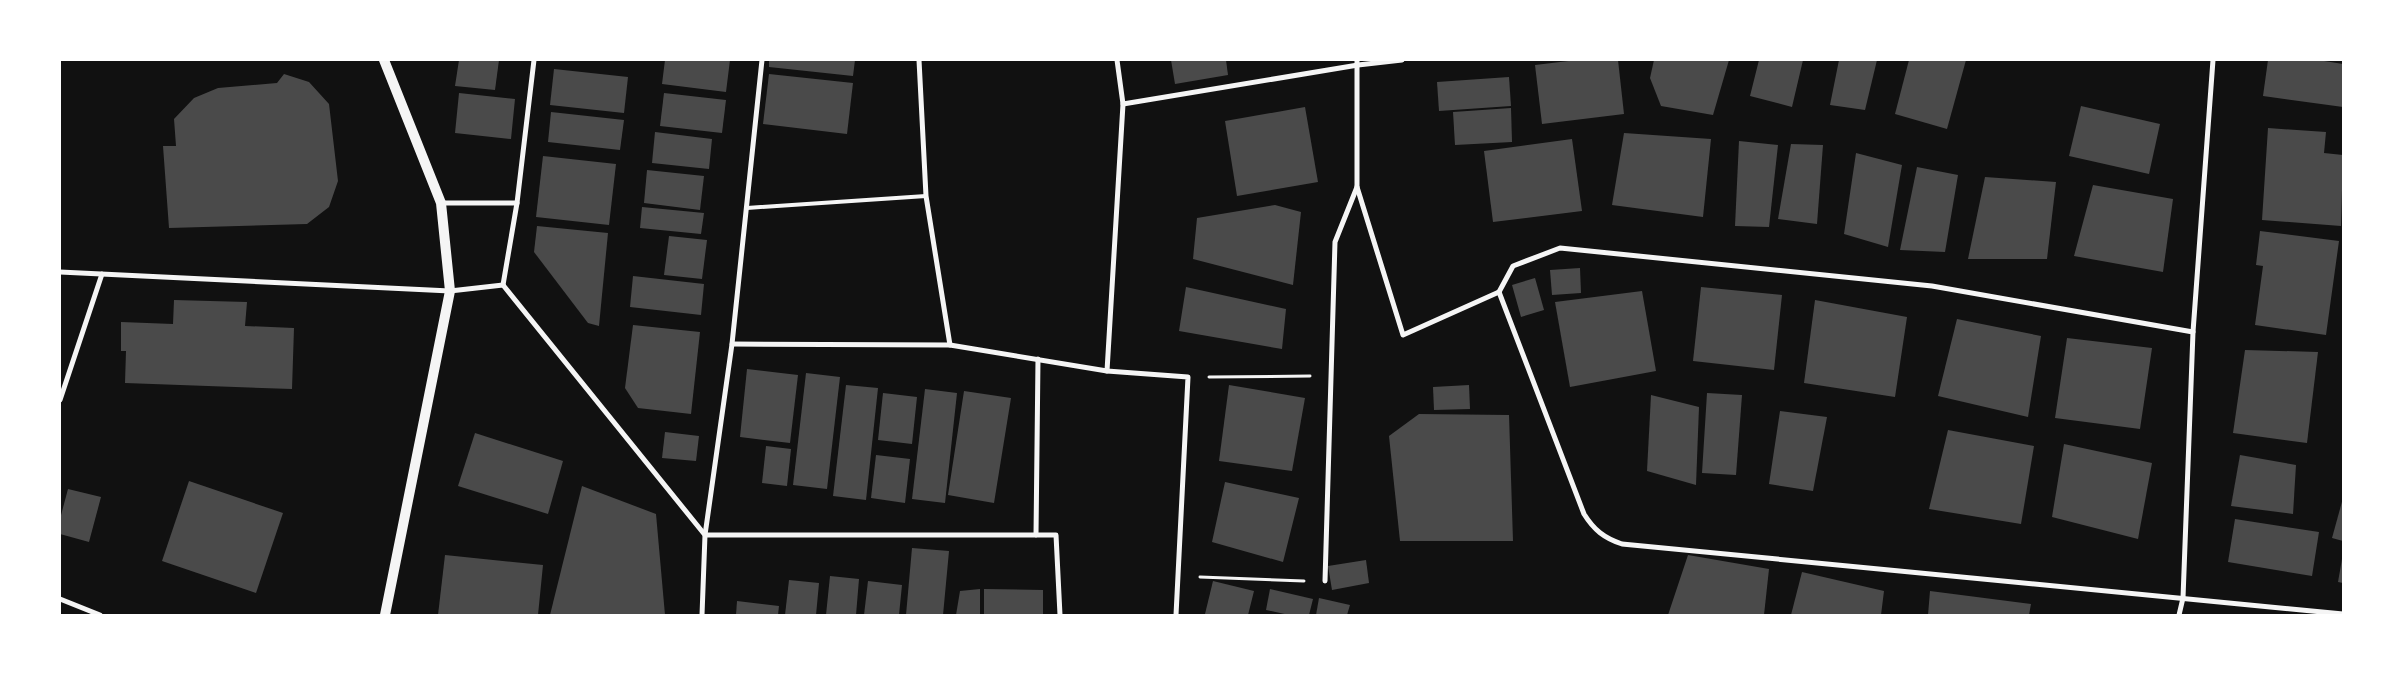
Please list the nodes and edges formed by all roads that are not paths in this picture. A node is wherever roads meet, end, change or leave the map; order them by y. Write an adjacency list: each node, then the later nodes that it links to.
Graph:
1 (384, 60): 13 (main road)
2 (534, 60): 12 (street)
3 (762, 60): 14 (street)
4 (919, 60): 11 (street)
5 (1117, 60): 9 (street)
6 (1402, 60): 8 (street)
7 (2213, 60): 20 (street)
8 (1357, 63): 9 (street); 10 (street)
9 (1124, 104): 24 (street)
10 (1357, 187): 19 (street); 28 (street)
11 (926, 196): 14 (lane); 22 (street)
12 (517, 203): 13 (street); 17 (street)
13 (441, 204): 18 (main road)
14 (747, 208): 21 (street)
15 (60, 272): 16 (street)
16 (102, 274): 18 (street); 25 (street)
17 (502, 285): 18 (street); 26 (street)
18 (450, 290): 33 (main road)
19 (1498, 292): 20 (street); 30 (street)
20 (2193, 332): 30 (street)
21 (732, 344): 22 (street); 26 (street)
22 (950, 344): 23 (street)
23 (1038, 359): 24 (street); 27 (street)
24 (1107, 371): 36 (street)
25 (60, 400)
26 (706, 535): 27 (street); 34 (street)
27 (1036, 535): 35 (street)
28 (1324, 582)
29 (60, 598): 32 (street)
30 (2183, 598): 31 (street); 37 (street)
31 (2343, 614)
32 (100, 615)
33 (385, 615)
34 (702, 615)
35 (1060, 615)
36 (1176, 615)
37 (2179, 615)

